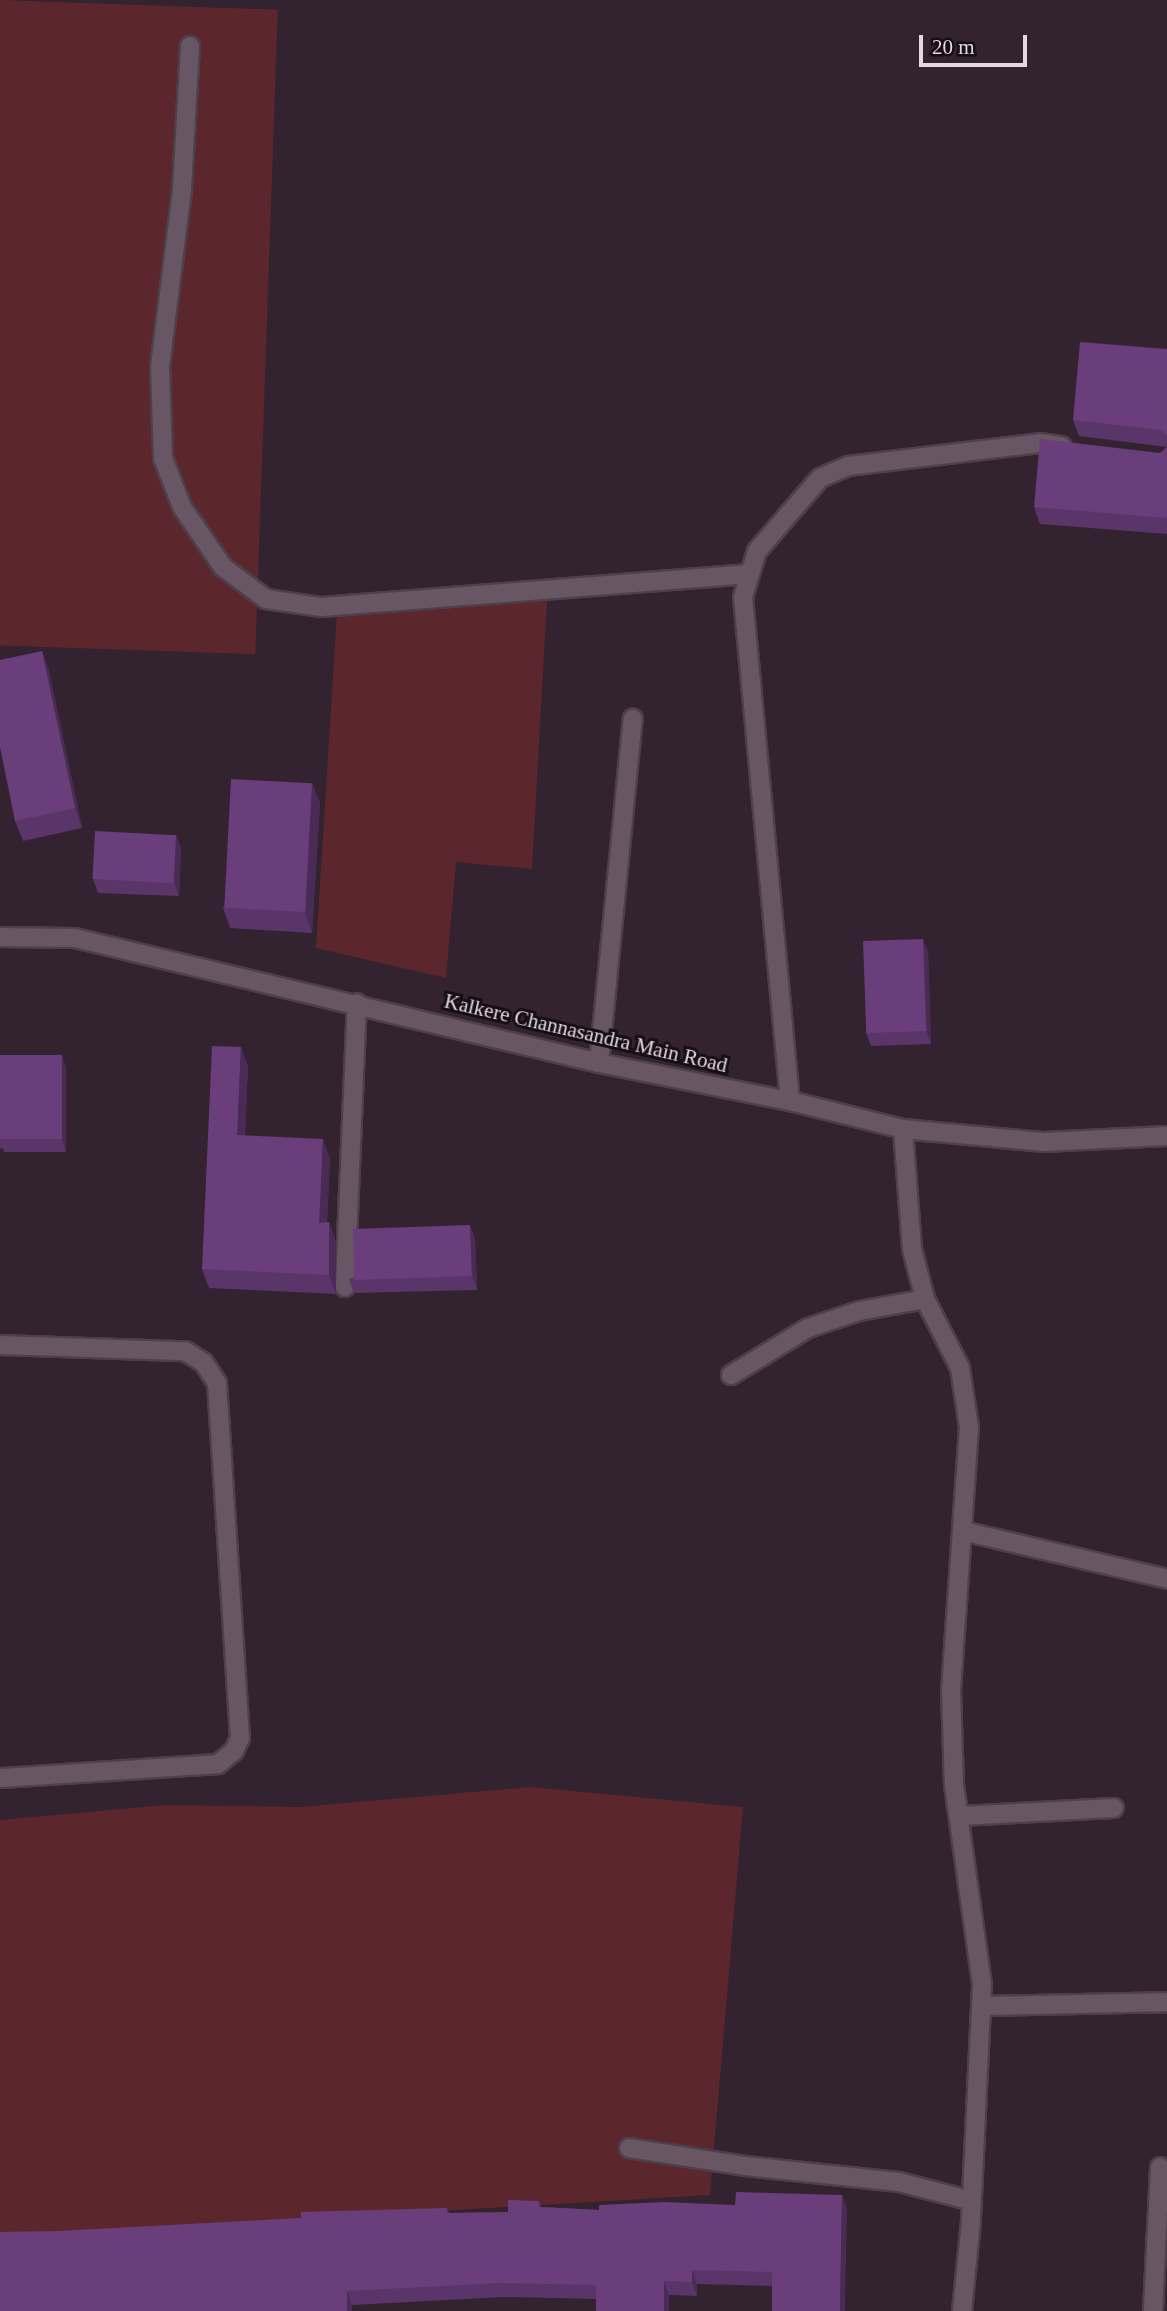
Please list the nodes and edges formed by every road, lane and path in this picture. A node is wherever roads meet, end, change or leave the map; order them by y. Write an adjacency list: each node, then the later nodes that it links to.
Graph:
1 (190, 46): 3 (street)
2 (1078, 448): 3 (street)
3 (748, 574): 8 (street)
4 (633, 719): 7 (street)
5 (0, 937): 6 (street, Kalkere Channasandra Main Road)
6 (357, 1003): 7 (street, Kalkere Channasandra Main Road); 11 (street)
7 (599, 1063): 8 (street, Kalkere Channasandra Main Road)
8 (790, 1101): 9 (street, Kalkere Channasandra Main Road)
9 (903, 1129): 10 (street, Kalkere Channasandra Main Road); 12 (street)
10 (1167, 1136)
11 (345, 1287)
12 (925, 1299): 14 (street); 15 (street)
13 (0, 1345): 17 (street)
14 (731, 1375)
15 (963, 1531): 16 (street); 19 (street)
16 (1167, 1579)
17 (0, 1778)
18 (1114, 1808): 19 (street)
19 (960, 1816): 21 (street)
20 (1167, 2002): 21 (street)
21 (981, 2006): 24 (street)
22 (629, 2148): 24 (street)
23 (1160, 2167): 26 (street)
24 (972, 2202): 25 (street)
25 (962, 2311)
26 (1153, 2311)

